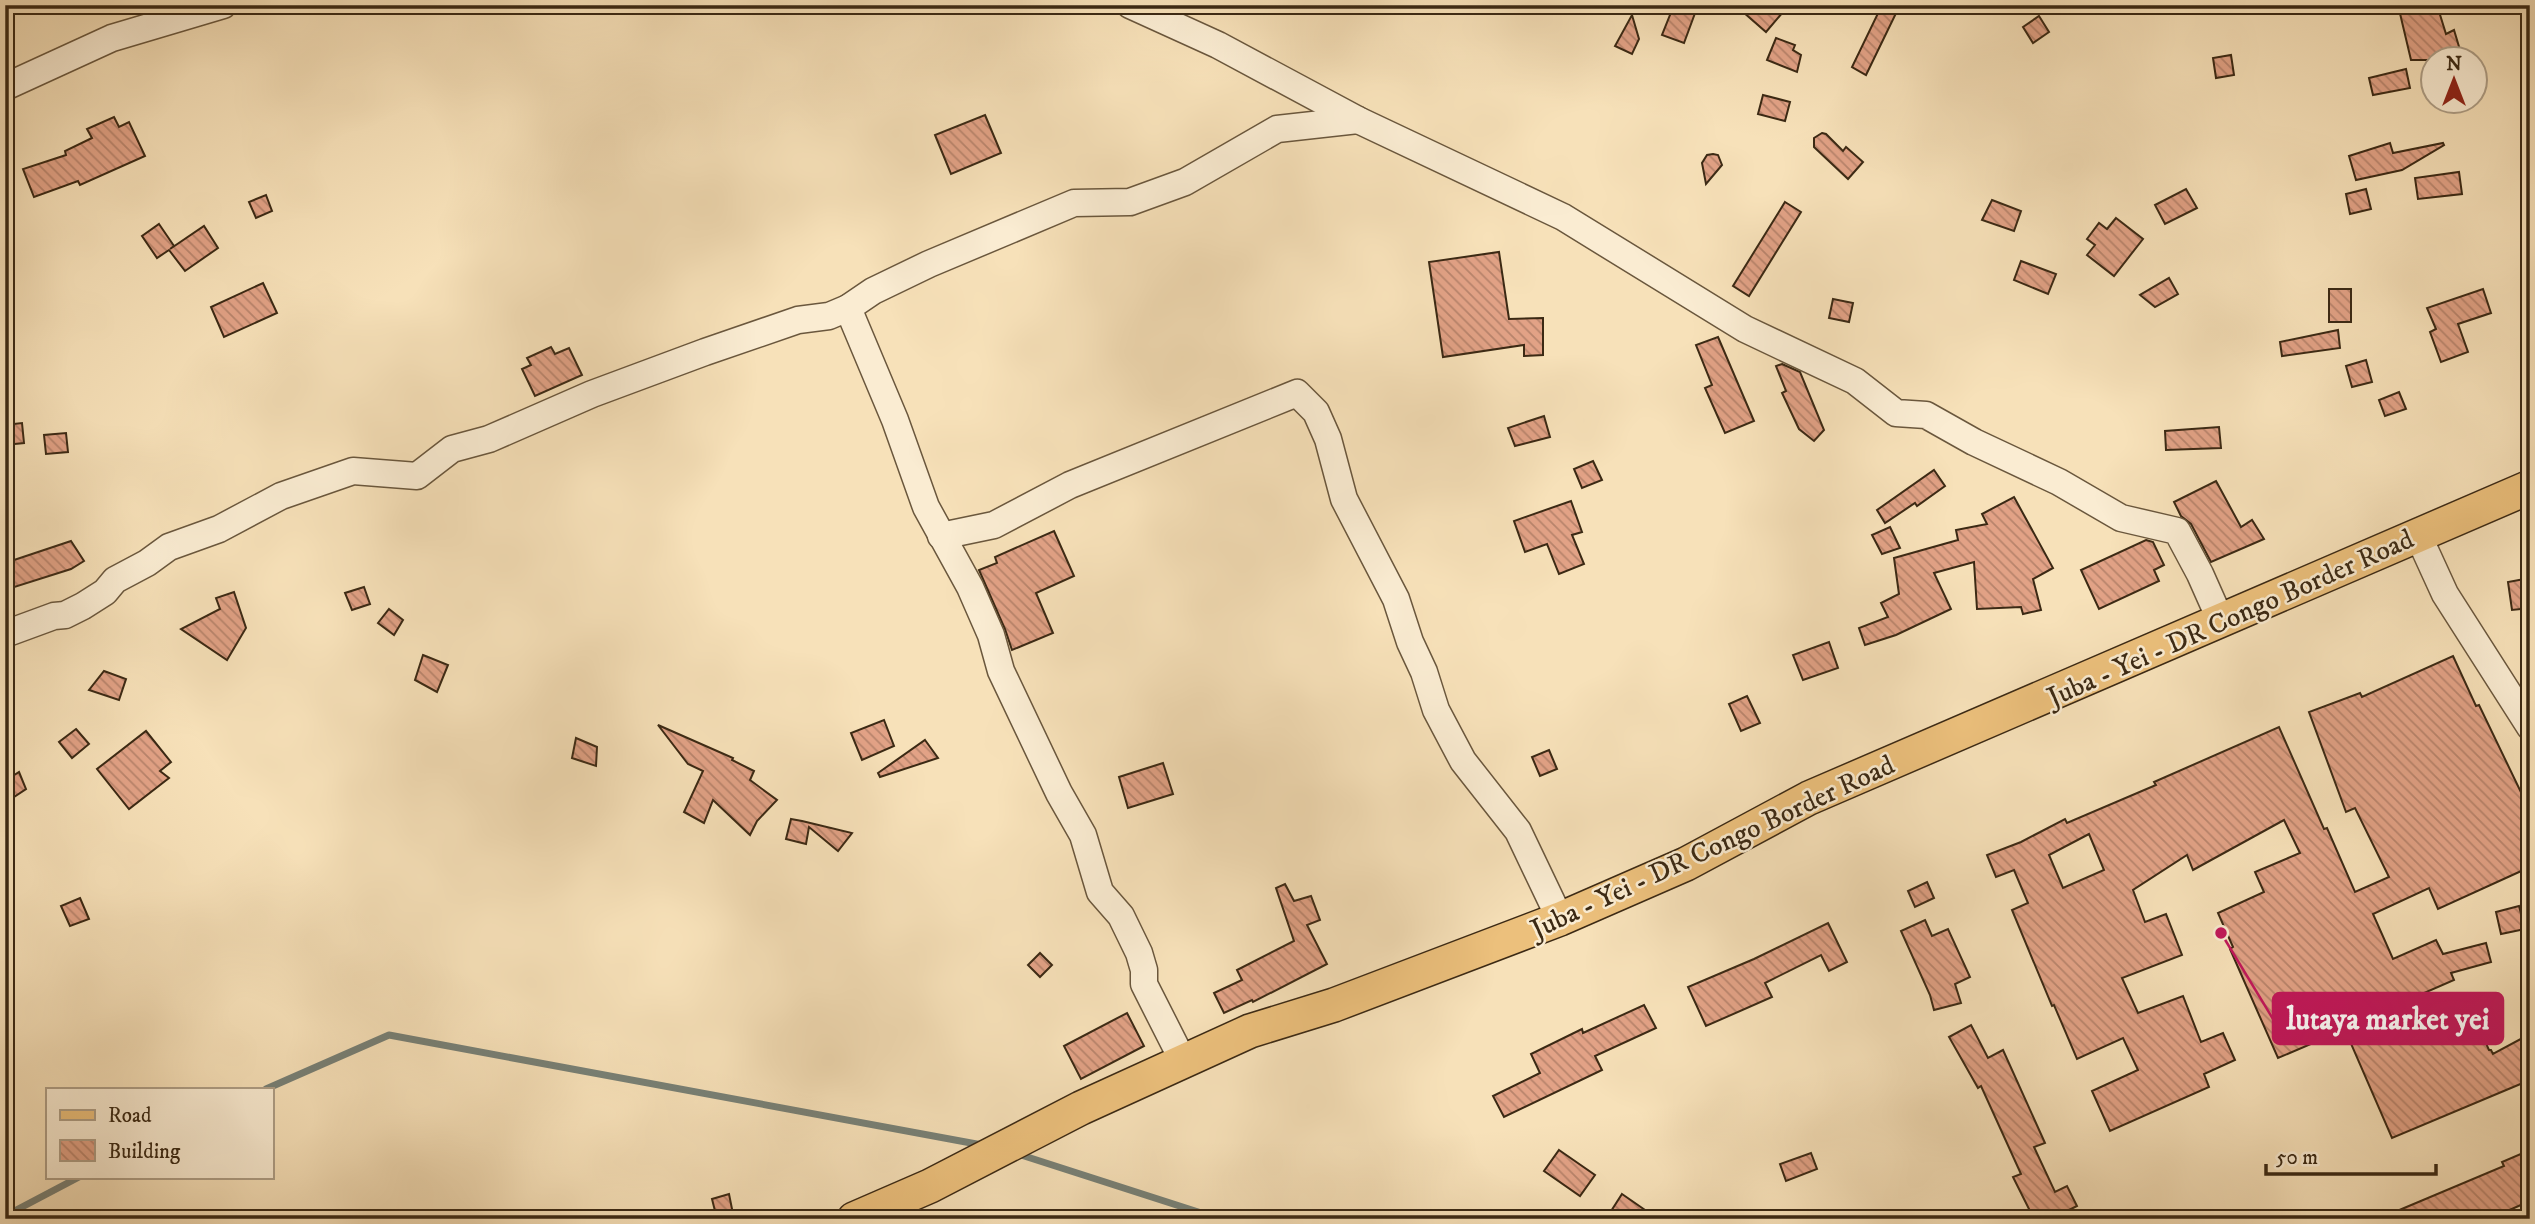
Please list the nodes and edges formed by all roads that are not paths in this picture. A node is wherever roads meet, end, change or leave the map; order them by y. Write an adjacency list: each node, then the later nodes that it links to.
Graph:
1 (223, 5): 4 (street)
2 (1130, 5): 3 (street)
3 (1181, 17): 5 (street)
4 (5, 86)
5 (1358, 121): 6 (street); 10 (street)
6 (848, 309): 9 (street); 11 (street)
7 (2530, 487): 8 (main road, Juba - Yei - DR Congo Border Road)
8 (2418, 535): 10 (main road, Juba - Yei - DR Congo Border Road); 12 (street)
9 (942, 536): 13 (street); 14 (street)
10 (2220, 619): 13 (main road, Juba - Yei - DR Congo Border Road)
11 (5, 634)
12 (2530, 727)
13 (1560, 919): 14 (main road, Juba - Yei - DR Congo Border Road)
14 (1184, 1061): 15 (main road, Juba - Yei - DR Congo Border Road)
15 (855, 1219)

